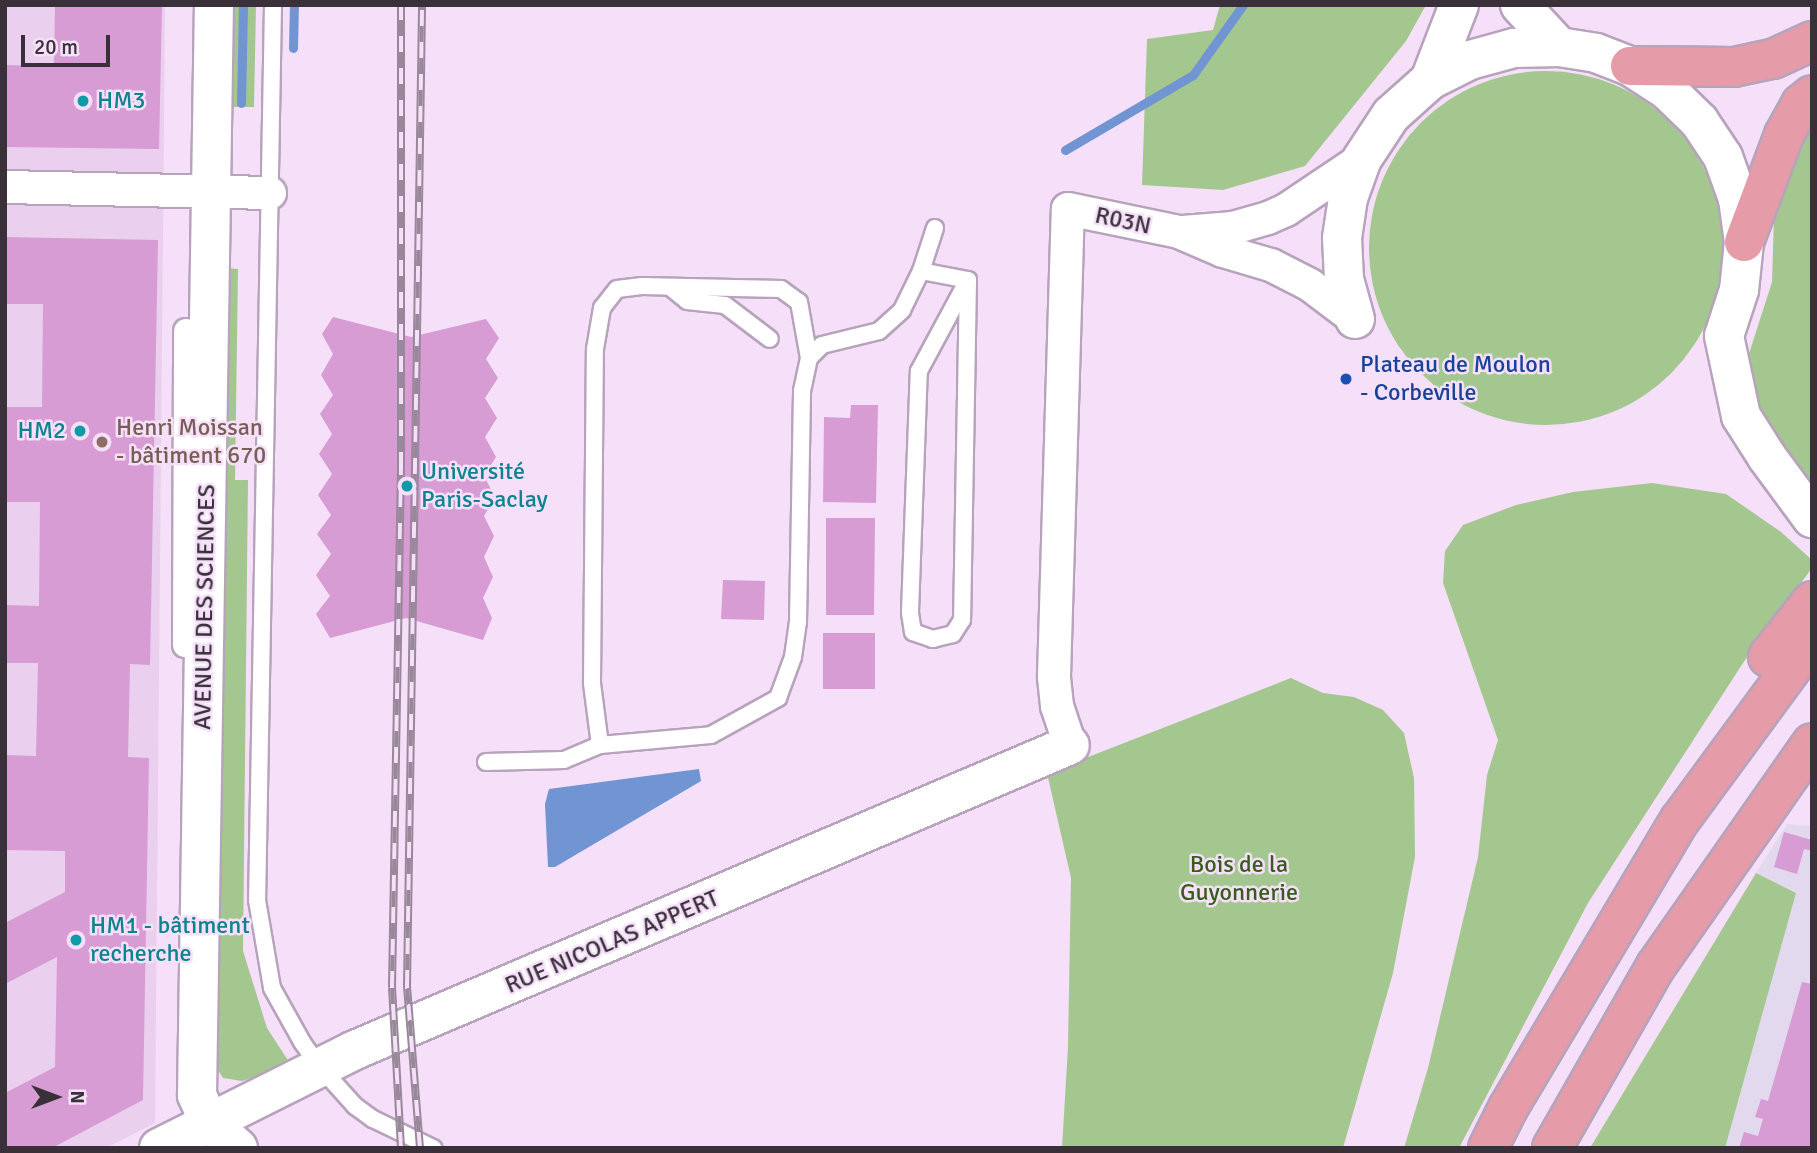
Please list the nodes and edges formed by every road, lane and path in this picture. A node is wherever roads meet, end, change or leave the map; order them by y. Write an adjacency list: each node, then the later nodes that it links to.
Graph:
1 (214, 5): 12 (street, AVENUE DES SCIENCES)
2 (273, 5): 13 (lane)
3 (1459, 5): 8 (street)
4 (1520, 5): 6 (street)
5 (1812, 41): 7 (highway)
6 (1559, 47): 7 (street); 8 (street)
7 (1630, 66): 16 (street)
8 (1430, 80): 10 (street)
9 (1812, 95): 16 (highway)
10 (1362, 159): 15 (street); 20 (street)
11 (5, 187): 12 (street)
12 (211, 190): 13 (street); 34 (street, AVENUE DES SCIENCES)
13 (270, 193): 33 (lane)
14 (935, 228): 17 (lane)
15 (1178, 232): 20 (street); 29 (street, R03N)
16 (1744, 242): 24 (street)
17 (921, 271): 18 (lane); 23 (lane)
18 (968, 280): 18 (lane)
19 (670, 287): 22 (lane); 23 (lane); 28 (lane)
20 (1355, 319)
21 (186, 331): 30 (street)
22 (770, 339)
23 (809, 358): 28 (lane)
24 (1811, 517)
25 (1812, 601): 32 (highway)
26 (1812, 640): 32 (highway)
27 (1812, 743): 39 (highway)
28 (600, 744): 31 (lane)
29 (1070, 746): 33 (street, RUE NICOLAS APPERT)
30 (184, 759)
31 (486, 762)
32 (1680, 820): 38 (highway)
33 (319, 1066): 34 (street, RUE NICOLAS APPERT); 37 (lane)
34 (208, 1132): 35 (street, RUE NICOLAS APPERT); 36 (street)
35 (159, 1148)
36 (238, 1148)
37 (433, 1148)
38 (1488, 1148)
39 (1552, 1148)

